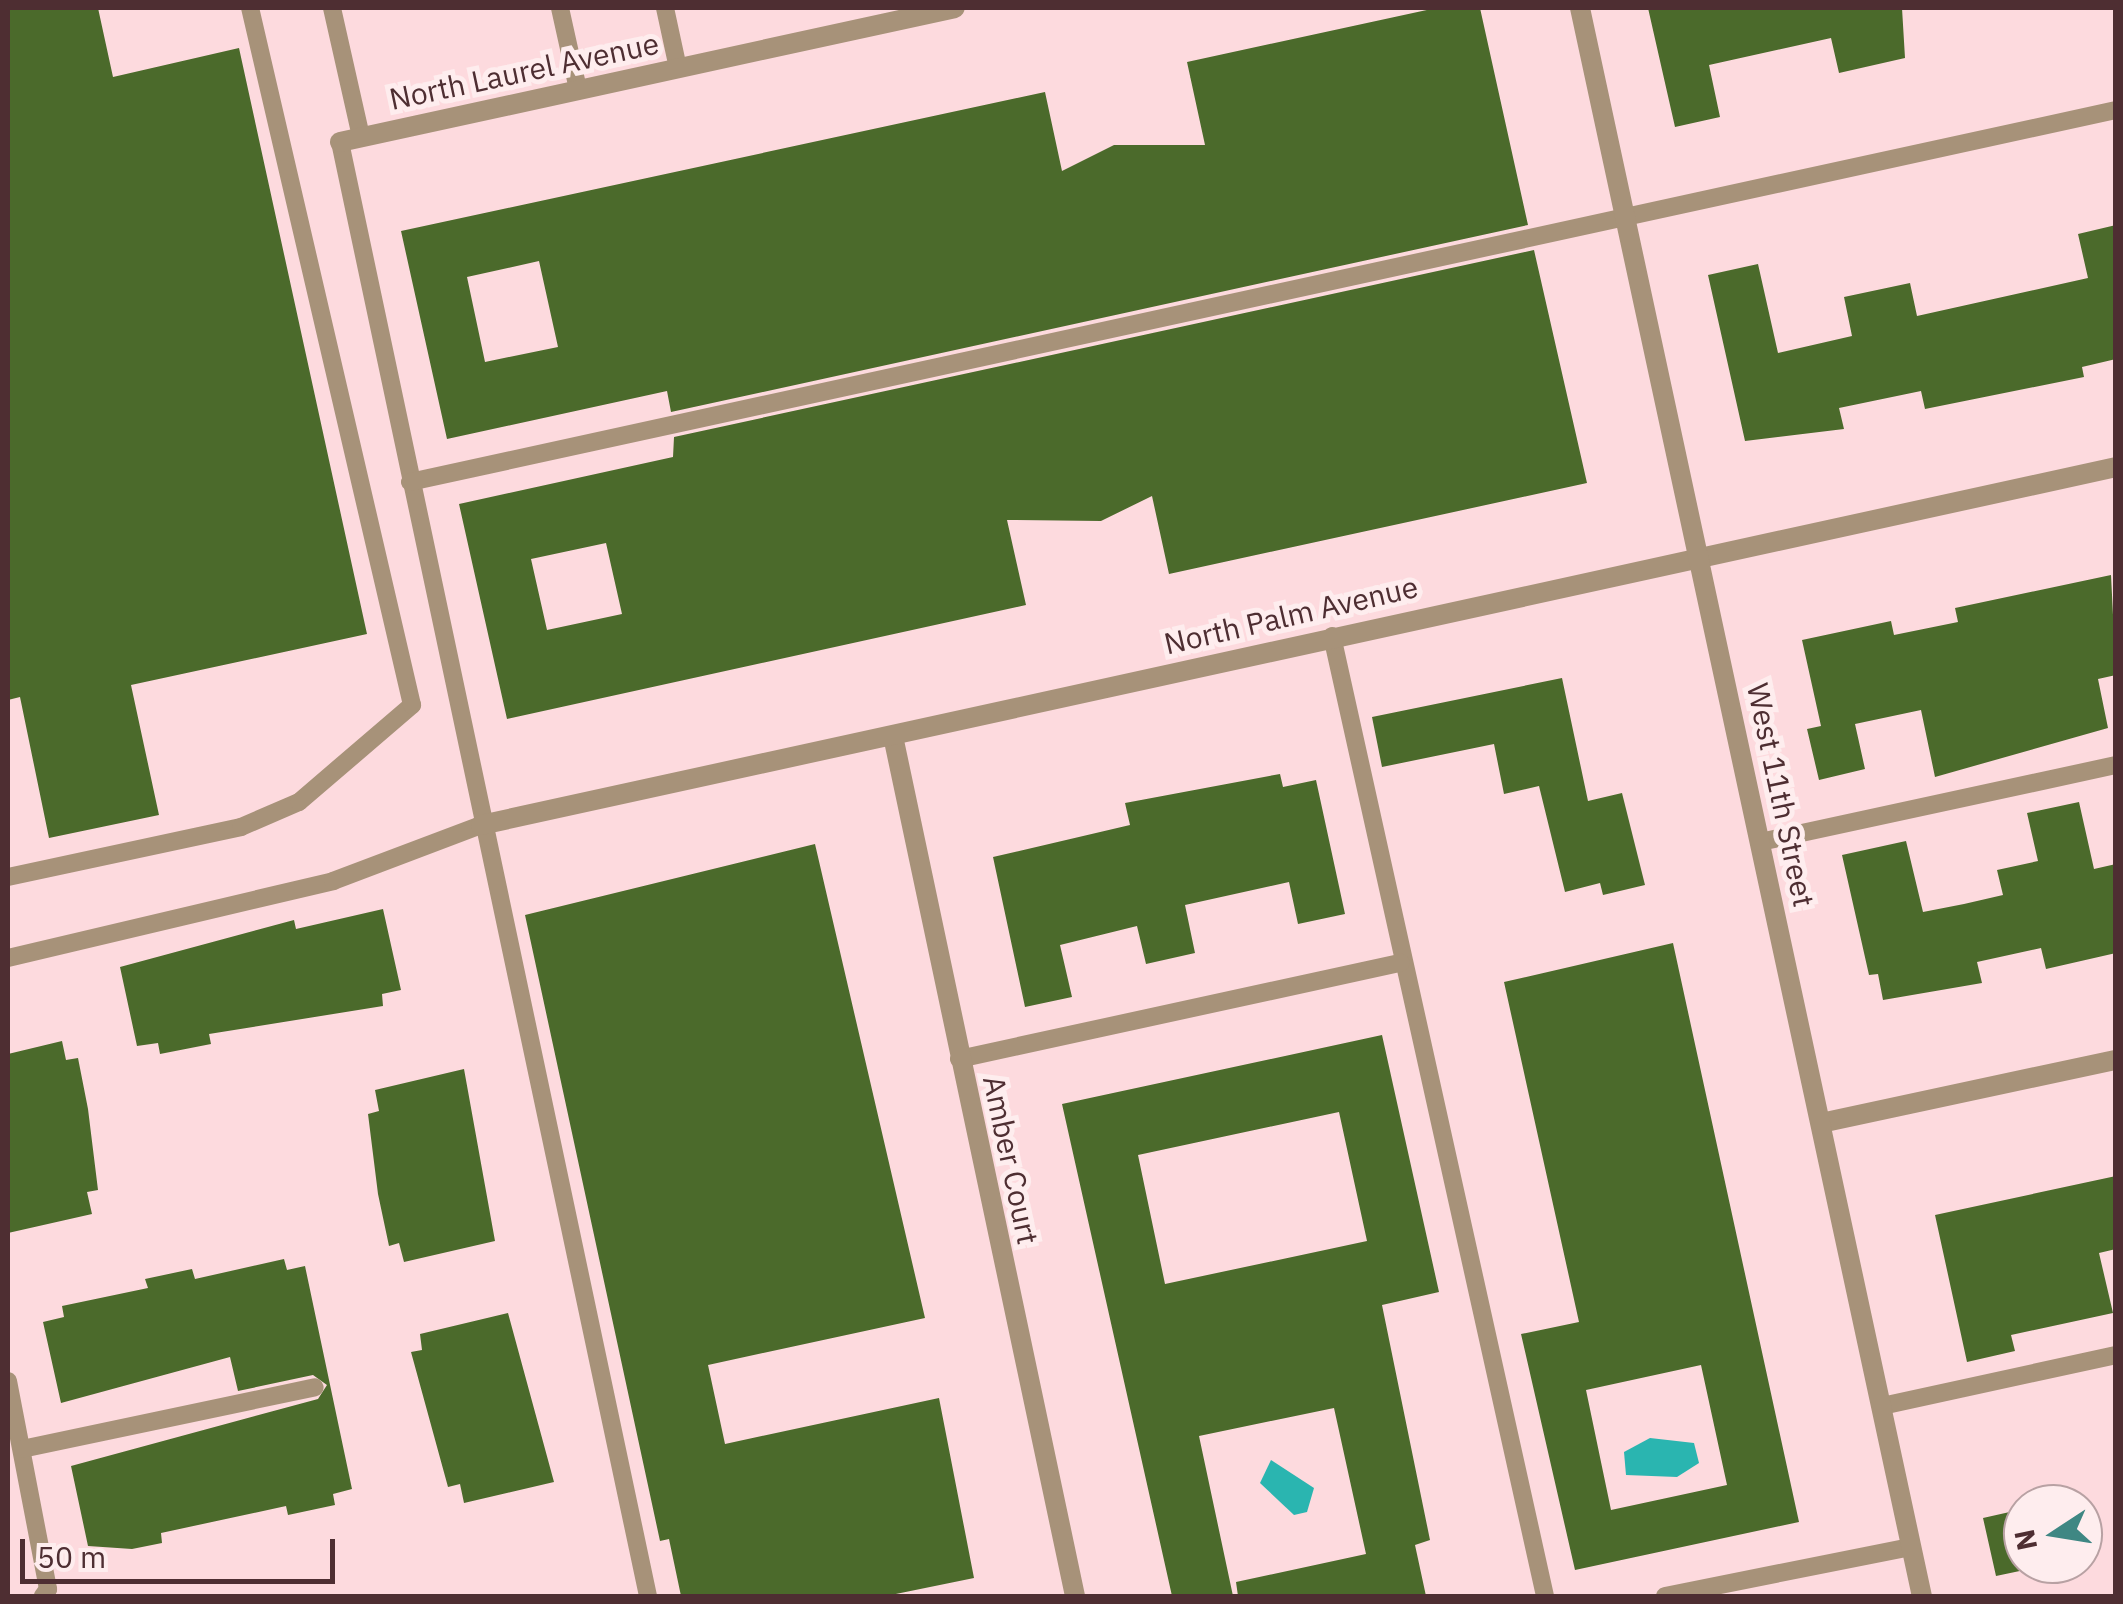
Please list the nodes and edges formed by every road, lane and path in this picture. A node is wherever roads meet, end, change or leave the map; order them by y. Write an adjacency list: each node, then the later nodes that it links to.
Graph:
1 (250, 8): 20 (lane)
2 (332, 8): 10 (lane)
3 (560, 8): 8 (lane)
4 (665, 8): 7 (lane)
5 (956, 8): 7 (street, North Laurel Avenue)
6 (1580, 8): 11 (street, West 11th Street)
7 (678, 68): 8 (street, North Laurel Avenue)
8 (578, 90): 10 (street, North Laurel Avenue)
9 (2116, 110): 11 (lane)
10 (350, 140): 13 (lane)
11 (1625, 216): 13 (lane); 14 (street, West 11th Street)
12 (2116, 467): 14 (street, North Palm Avenue)
13 (410, 482): 18 (lane)
14 (1698, 558): 15 (street, North Palm Avenue); 19 (street, West 11th Street)
15 (1332, 636): 16 (street, North Palm Avenue); 22 (lane)
16 (893, 736): 18 (street, North Palm Avenue); 23 (street, Amber Court)
17 (2116, 764): 19 (lane)
18 (481, 825): 21 (lane); 33 (lane)
19 (1760, 842): 25 (street, West 11th Street)
20 (8, 877)
21 (8, 958)
22 (1401, 963): 23 (lane); 35 (lane)
23 (958, 1058): 34 (street, Amber Court)
24 (2116, 1060): 25 (street)
25 (1821, 1123): 29 (street, West 11th Street)
26 (2116, 1356): 29 (lane)
27 (8, 1381): 30 (lane)
28 (315, 1387): 30 (lane)
29 (1882, 1406): 31 (street, West 11th Street)
30 (22, 1449): 32 (lane)
31 (1911, 1547): 36 (lane); 37 (street, West 11th Street)
32 (42, 1596)
33 (648, 1596)
34 (1075, 1596)
35 (1545, 1596)
36 (1665, 1596)
37 (1922, 1596)

